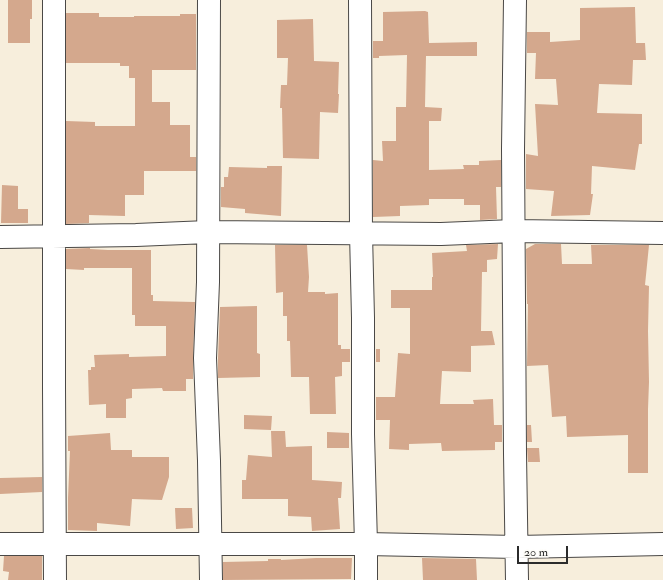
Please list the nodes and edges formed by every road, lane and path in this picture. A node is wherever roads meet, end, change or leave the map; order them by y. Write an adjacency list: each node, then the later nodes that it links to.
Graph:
1 (54, 0): 10 (street)
2 (209, 0): 6 (street)
3 (360, 0): 7 (street)
4 (515, 0): 5 (street)
5 (514, 231): 7 (street); 8 (street); 16 (street)
6 (208, 232): 7 (street); 10 (street); 11 (street)
7 (361, 233): 14 (street)
8 (663, 233)
9 (0, 237): 10 (street)
10 (54, 237): 13 (street)
11 (210, 543): 13 (street); 14 (street); 18 (street)
12 (0, 544): 13 (street)
13 (56, 544): 17 (street)
14 (366, 544): 16 (street); 19 (street)
15 (663, 544): 16 (street)
16 (517, 546): 20 (street)
17 (55, 580)
18 (211, 580)
19 (366, 580)
20 (517, 580)

